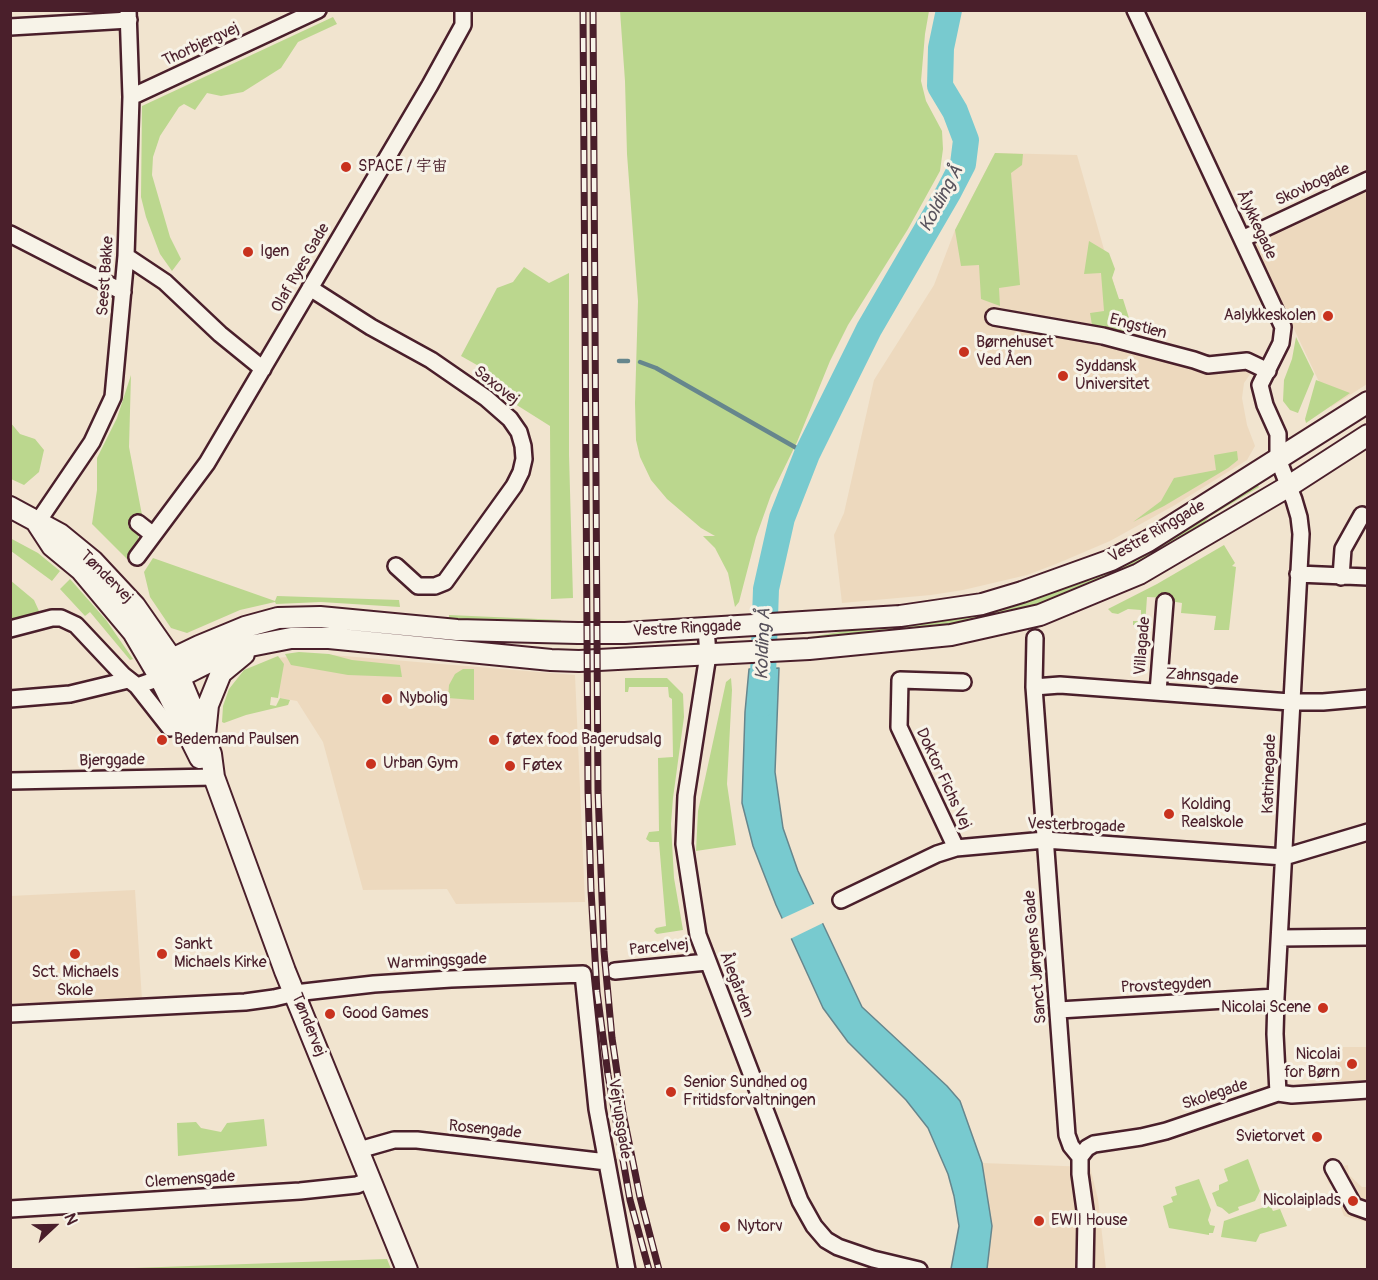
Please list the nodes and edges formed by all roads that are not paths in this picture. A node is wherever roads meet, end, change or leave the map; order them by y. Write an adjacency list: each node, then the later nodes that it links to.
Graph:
1 (318, 10): 6 (street, Thorbjergvej)
2 (463, 10): 11 (street, Olaf Ryes Gade)
3 (1135, 10): 9 (street, Ålykkegade)
4 (128, 15): 5 (street); 6 (street, Seest Bakke)
5 (10, 27)
6 (131, 96): 10 (street, Seest Bakke)
7 (1368, 180): 9 (street, Skovbogade)
8 (11, 235): 12 (street)
9 (1242, 238): 15 (street, Ålykkegade)
10 (126, 256): 12 (street, Seest Bakke); 14 (street)
11 (310, 288): 14 (street, Olaf Ryes Gade); 26 (street, Saxovej)
12 (123, 291): 22 (street, Seest Bakke)
13 (994, 316): 15 (street, Engstien)
14 (263, 369): 24 (street, Olaf Ryes Gade)
15 (1268, 371): 18 (street, Ålykkegade)
16 (1368, 402): 18 (main road, Vestre Ringgade)
17 (1368, 435): 19 (main road, Vestre Ringgade)
18 (1278, 459): 19 (street, Katrinegade); 31 (main road, Vestre Ringgade)
19 (1289, 486): 27 (street, Katrinegade); 35 (main road, Vestre Ringgade)
20 (10, 507): 22 (main road, Tøndervej)
21 (1362, 514): 28 (street)
22 (37, 523): 36 (main road, Tøndervej); 37 (main road, Tøndervej)
23 (138, 523): 24 (street)
24 (152, 534): 25 (street, Olaf Ryes Gade)
25 (137, 557)
26 (396, 566)
27 (1298, 574): 28 (street); 44 (street, Katrinegade)
28 (1341, 577): 29 (street)
29 (1368, 577)
30 (1165, 602): 41 (street, Villagade)
31 (706, 628): 35 (street, Ålegården); 36 (main road, Vestre Ringgade)
32 (10, 629): 39 (street)
33 (1035, 638): 40 (street, Sanct Jørgens Gade)
34 (270, 641): 35 (main road, Vestre Ringgade); 36 (main road, Vestre Ringgade); 46 (main road, Vestre Ringgade)
35 (708, 655): 56 (street, Ålegården)
36 (176, 668): 37 (main road); 46 (main road, Tøndervej)
37 (160, 678): 39 (street); 47 (main road, Tøndervej)
38 (963, 682): 51 (street, Doktor Fichs Vej)
39 (132, 683): 43 (street); 45 (street)
40 (1034, 687): 41 (street, Zahnsgade); 50 (street, Sanct Jørgens Gade)
41 (1158, 692): 44 (street, Zahnsgade)
42 (1368, 698): 44 (street, Zahnsgade)
43 (10, 699)
44 (1290, 702): 52 (street, Katrinegade)
45 (170, 728)
46 (204, 736): 47 (main road, Tøndervej)
47 (214, 777): 48 (street, Bjerggade); 59 (main road, Tøndervej)
48 (10, 781)
49 (1368, 832): 52 (street)
50 (1045, 840): 51 (street, Vesterbrogade); 52 (street, Vesterbrogade); 61 (street, Sanct Jørgens Gade)
51 (956, 848): 53 (street, Vesterbrogade)
52 (1284, 857): 55 (street, Katrinegade)
53 (841, 900)
54 (1368, 937): 55 (street)
55 (1280, 938): 60 (street, Katrinegade)
56 (707, 962): 57 (street, Parcelvej); 74 (street, Ålegården)
57 (615, 971)
58 (583, 974): 59 (street, Warmingsgade); 67 (street, Vejrupsgade)
59 (295, 993): 62 (street, Warmingsgade); 65 (main road, Tøndervej)
60 (1276, 997): 61 (street, Provstegyden); 64 (street, Katrinegade)
61 (1059, 1010): 66 (street, Sanct Jørgens Gade)
62 (10, 1014)
63 (1368, 1090): 64 (street, Skolegade)
64 (1278, 1094): 66 (street, Skolegade)
65 (359, 1150): 67 (street, Rosengade); 69 (main road, Tøndervej)
66 (1080, 1157): 75 (street, Sanct Jørgens Gade)
67 (607, 1162): 73 (street, Vejrupsgade)
68 (1333, 1168): 71 (street)
69 (371, 1179): 70 (street, Clemensgade); 72 (main road, Tøndervej)
70 (10, 1209)
71 (1368, 1211)
72 (407, 1269)
73 (627, 1269)
74 (919, 1269)
75 (1085, 1269)

